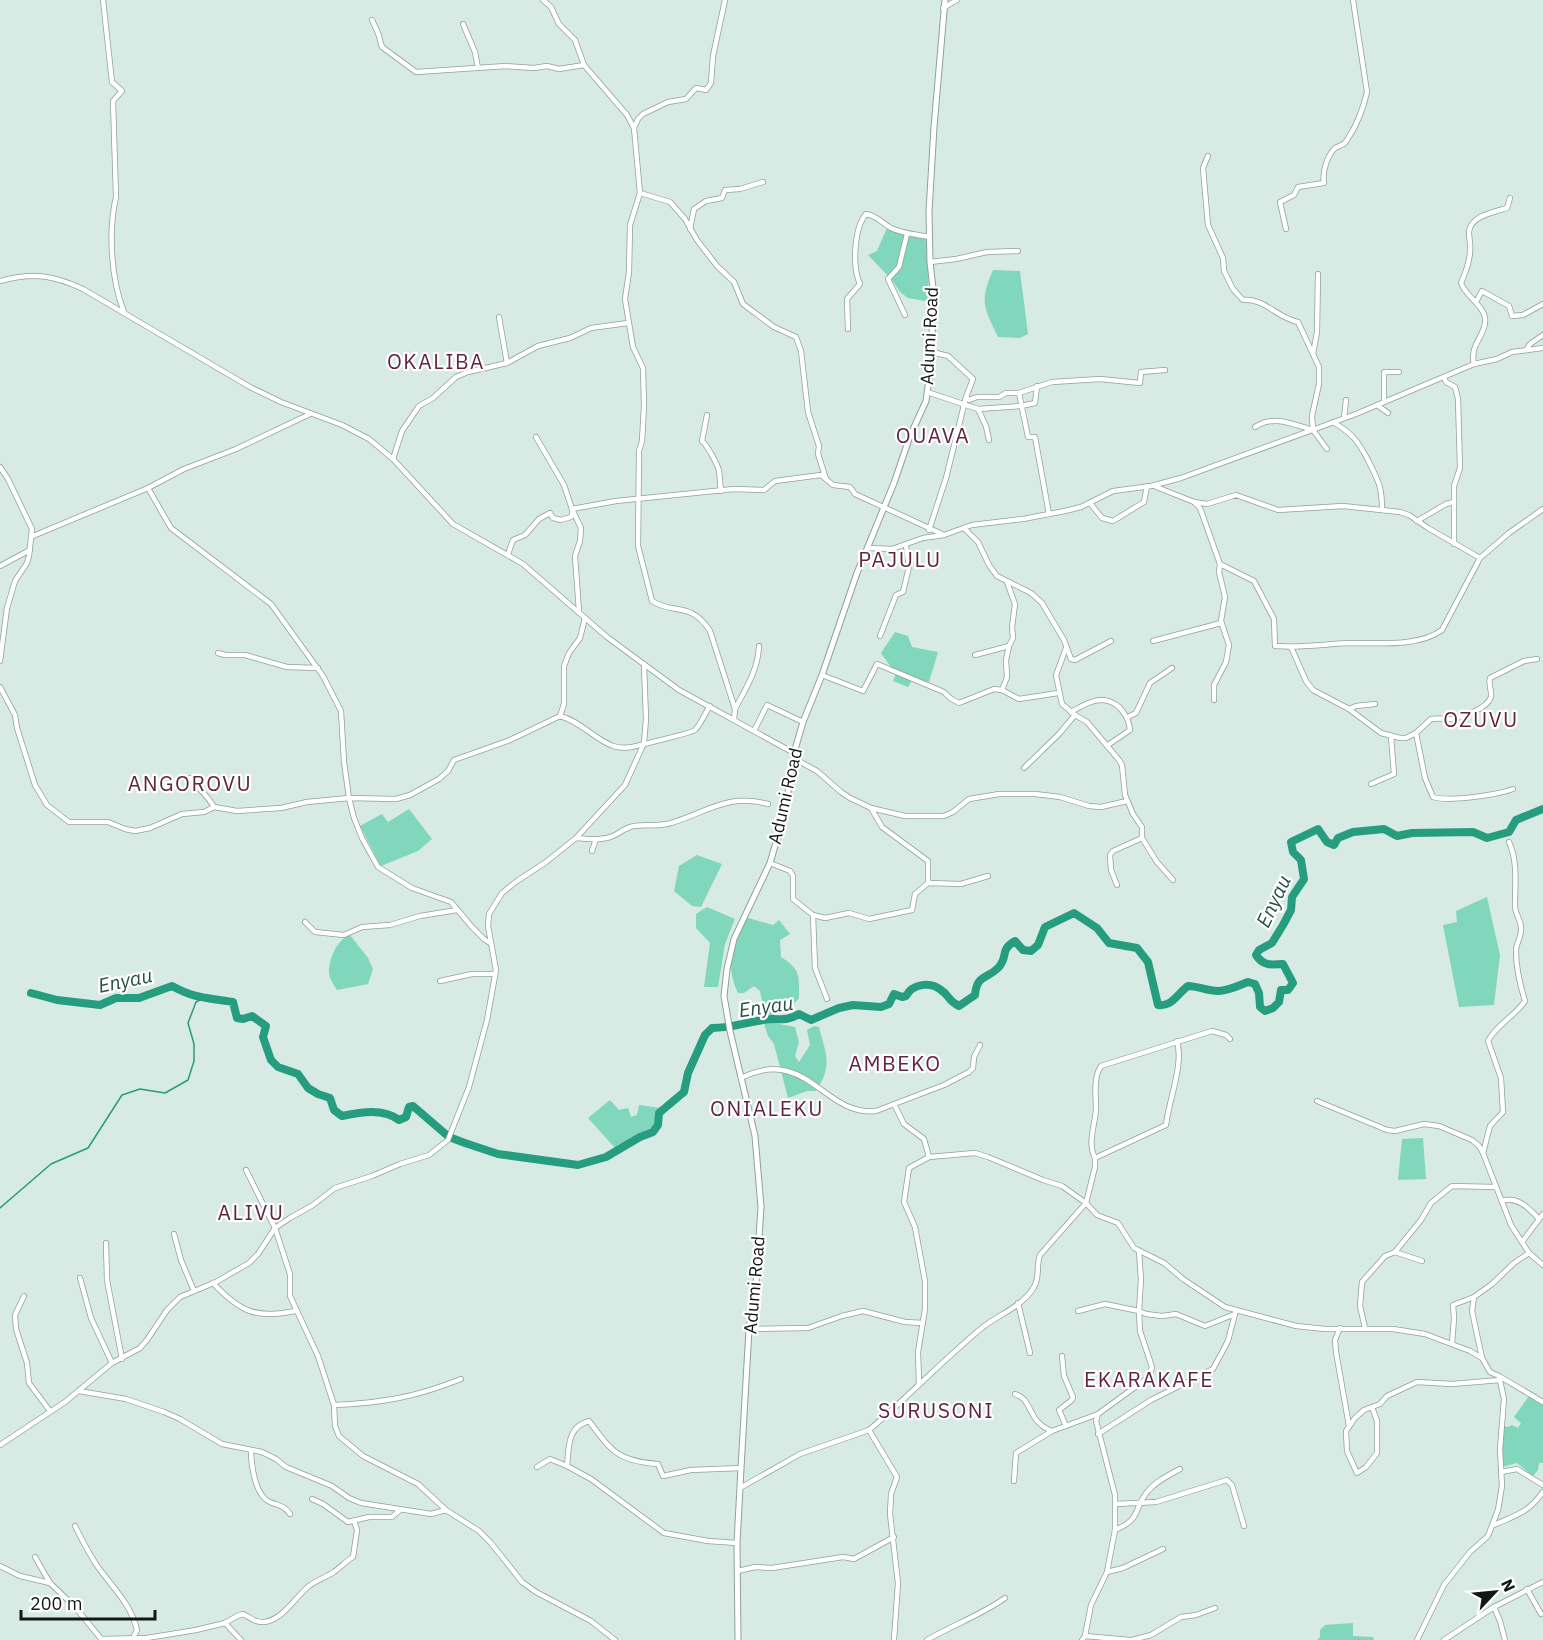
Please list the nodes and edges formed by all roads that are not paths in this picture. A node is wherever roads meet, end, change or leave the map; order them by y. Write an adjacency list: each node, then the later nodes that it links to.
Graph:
1 (103, 0): 27 (street)
2 (543, 0): 10 (street)
3 (725, 0): 12 (street)
4 (945, 0): 7 (main road, Adumi Road)
5 (957, 0): 7 (street)
6 (1353, 0): 18 (street)
7 (943, 8): 20 (main road, Adumi Road)
8 (372, 20): 11 (street)
9 (464, 24): 11 (street)
10 (584, 65): 11 (street); 12 (street)
11 (478, 68)
12 (634, 128): 15 (street)
13 (1208, 156): 36 (street)
14 (763, 182): 17 (street)
15 (640, 193): 17 (street); 30 (street)
16 (1510, 198): 25 (street)
17 (690, 229): 64 (street)
18 (1286, 229)
19 (907, 234): 20 (street); 28 (street); 31 (street)
20 (929, 237): 22 (main road, Adumi Road)
21 (1018, 251): 22 (street)
22 (930, 262): 35 (main road, Adumi Road)
23 (1318, 274): 36 (street)
24 (0, 281): 27 (street)
25 (1476, 302): 26 (street); 38 (street)
26 (1543, 304)
27 (124, 312): 53 (street)
28 (905, 315)
29 (499, 317): 37 (street)
30 (628, 323): 37 (street); 68 (street)
31 (848, 329)
32 (1543, 336): 34 (street)
33 (1543, 348): 34 (street)
34 (1526, 350): 38 (street)
35 (932, 352): 43 (main road, Adumi Road); 45 (street)
36 (1313, 354): 58 (street)
37 (507, 363): 62 (street)
38 (1473, 364): 41 (street)
39 (1165, 370): 42 (street)
40 (1399, 372): 47 (street)
41 (1444, 377): 47 (street); 70 (street)
42 (1037, 386): 44 (street); 50 (street)
43 (927, 392): 48 (street); 72 (main road, Adumi Road)
44 (1019, 393): 45 (street); 50 (street)
45 (966, 397): 48 (street)
46 (1346, 400): 55 (street)
47 (1384, 401): 49 (street)
48 (963, 405): 51 (street); 79 (street)
49 (1377, 405): 52 (street); 55 (street)
50 (1021, 406): 51 (street); 76 (street)
51 (978, 409): 60 (street)
52 (1388, 413)
53 (310, 414): 62 (street); 66 (street)
54 (707, 415): 67 (street)
55 (1344, 418): 56 (street)
56 (1333, 422): 58 (street); 75 (street)
57 (1255, 427): 58 (street)
58 (1313, 430): 61 (street); 65 (street)
59 (536, 437): 73 (street)
60 (989, 440)
61 (1327, 449)
62 (393, 459): 87 (street)
63 (0, 467): 81 (street)
64 (826, 479): 67 (street); 72 (street)
65 (1149, 486): 69 (street); 71 (street); 71 (street)
66 (148, 488): 81 (street); 107 (street)
67 (721, 491): 68 (street)
68 (640, 499): 73 (street); 116 (street)
69 (1194, 502): 75 (street); 89 (street)
70 (1454, 502): 77 (street); 83 (street)
71 (1090, 503): 76 (street)
72 (883, 506): 79 (street); 85 (main road, Adumi Road)
73 (572, 509): 87 (street); 92 (street)
74 (1543, 509): 88 (street)
75 (1382, 510): 77 (street)
76 (1049, 514): 78 (street)
77 (1417, 521): 83 (street)
78 (964, 528): 80 (street); 91 (street)
79 (930, 530): 80 (street); 82 (street)
80 (944, 535): 82 (street)
81 (33, 536): 86 (street)
82 (923, 538): 84 (street)
83 (1454, 544): 88 (street)
84 (906, 546): 85 (street); 95 (street)
85 (868, 548): 109 (main road, Adumi Road)
86 (30, 550): 90 (street); 105 (street)
87 (508, 554): 92 (street)
88 (1480, 558): 100 (street)
89 (1220, 564): 94 (street); 100 (street)
90 (0, 566)
91 (1007, 582): 99 (street); 101 (street)
92 (579, 611): 93 (street)
93 (585, 618): 106 (street); 119 (street)
94 (1221, 624): 97 (street); 113 (street)
95 (880, 636)
96 (1111, 641): 101 (street)
97 (1153, 641)
98 (759, 645): 116 (street)
99 (1009, 646): 103 (street); 111 (street)
100 (1292, 647): 117 (street)
101 (1066, 648): 112 (street)
102 (218, 653): 107 (street)
103 (975, 655)
104 (1537, 659): 124 (street)
105 (0, 661)
106 (644, 664): 115 (street); 126 (street)
107 (318, 668): 133 (street)
108 (1172, 668): 120 (street)
109 (822, 675): 111 (street); 122 (main road, Adumi Road)
110 (0, 687): 136 (street)
111 (1002, 690): 112 (street)
112 (1058, 693): 118 (street)
113 (1214, 700)
114 (1375, 704): 117 (street)
115 (710, 706): 121 (street); 126 (street)
116 (735, 709): 121 (street)
117 (1349, 709): 125 (street)
118 (1073, 714): 120 (street); 127 (street); 129 (street)
119 (560, 716): 126 (street); 133 (street)
120 (1128, 717): 127 (street)
121 (734, 718): 123 (street)
122 (803, 722): 123 (street); 128 (main road, Adumi Road)
123 (754, 731): 128 (street)
124 (1416, 733): 125 (street); 132 (street)
125 (1391, 736): 131 (street)
126 (644, 743): 138 (street)
127 (1107, 745): 134 (street)
128 (794, 755): 137 (street); 143 (main road, Adumi Road)
129 (1024, 768)
130 (190, 778): 136 (street)
131 (1371, 784)
132 (1513, 789)
133 (348, 798): 136 (street); 148 (street)
134 (1127, 801): 137 (street); 139 (street)
135 (768, 804): 140 (street)
136 (214, 807)
137 (872, 808): 146 (street)
138 (576, 838): 140 (street); 151 (street)
139 (1142, 838): 145 (street); 147 (street)
140 (596, 839): 142 (street)
141 (1509, 842): 161 (street)
142 (592, 851)
143 (770, 863): 149 (street); 158 (main road, Adumi Road)
144 (988, 876): 146 (street)
145 (1173, 880)
146 (928, 883): 149 (street)
147 (1118, 885)
148 (457, 910): 150 (street); 151 (street)
149 (813, 915): 154 (street)
150 (306, 922)
151 (490, 943): 152 (street)
152 (495, 974): 153 (street); 170 (street)
153 (440, 981)
154 (827, 999)
155 (1230, 1039): 156 (street)
156 (1177, 1041): 163 (street); 163 (street)
157 (980, 1045): 160 (street)
158 (741, 1078): 160 (street); 192 (main road, Adumi Road)
159 (1317, 1101): 161 (street)
160 (894, 1104): 162 (street)
161 (1483, 1154): 165 (street)
162 (929, 1157): 167 (street); 189 (street)
163 (1095, 1158): 167 (street)
164 (246, 1170): 170 (street)
165 (1495, 1186): 166 (street); 175 (street)
166 (1502, 1201): 169 (street); 172 (street)
167 (1086, 1203): 174 (street); 184 (street)
168 (1543, 1214): 169 (street)
169 (1538, 1218): 172 (street)
170 (275, 1228): 180 (street); 185 (street)
171 (174, 1234): 181 (street)
172 (1522, 1242): 176 (street)
173 (106, 1243): 197 (street)
174 (1139, 1252): 187 (street); 188 (street)
175 (1395, 1252): 177 (street); 191 (street)
176 (1529, 1253): 178 (street); 183 (street)
177 (1422, 1261)
178 (1543, 1265)
179 (80, 1278): 198 (street)
180 (213, 1283): 181 (street); 185 (street)
181 (194, 1291): 197 (street)
182 (24, 1296): 207 (street)
183 (1474, 1297): 193 (street); 196 (street)
184 (1018, 1303): 194 (street); 201 (street)
185 (295, 1311): 205 (street)
186 (1078, 1311): 187 (street)
187 (1139, 1311): 188 (street); 208 (street)
188 (1236, 1312): 190 (street); 213 (street)
189 (923, 1323): 192 (street); 201 (street)
190 (1340, 1328): 191 (street); 210 (street)
191 (1365, 1328): 193 (street)
192 (749, 1329): 218 (main road, Adumi Road)
193 (1452, 1344): 196 (street)
194 (1030, 1353)
195 (1062, 1356): 209 (street)
196 (1482, 1358): 199 (street)
197 (122, 1359): 198 (street)
198 (112, 1363): 202 (street)
199 (1499, 1378): 204 (street); 206 (street); 220 (street)
200 (461, 1379): 205 (street)
201 (918, 1384): 211 (street)
202 (79, 1391): 207 (street); 215 (street)
203 (1015, 1394): 212 (street)
204 (1543, 1402)
205 (334, 1404): 229 (street)
206 (1372, 1407): 210 (street); 210 (street)
207 (50, 1411): 214 (street)
208 (1098, 1414): 209 (street); 213 (street)
209 (1066, 1426): 212 (street)
210 (1349, 1426)
211 (869, 1430): 223 (street); 236 (street)
212 (1052, 1431): 221 (street)
213 (1098, 1434): 227 (street)
214 (0, 1445)
215 (251, 1450): 228 (street); 230 (street)
216 (567, 1466): 217 (street); 218 (street); 237 (street)
217 (537, 1467)
218 (741, 1468): 223 (main road, Adumi Road)
219 (1180, 1469): 226 (street)
220 (1501, 1472): 222 (street); 232 (street)
221 (1014, 1482)
222 (1543, 1485)
223 (740, 1488): 237 (main road, Adumi Road)
224 (1543, 1492): 232 (street)
225 (312, 1499): 231 (street)
226 (1140, 1502): 227 (street); 234 (street); 235 (street)
227 (1116, 1504): 235 (street)
228 (400, 1510): 229 (street); 231 (street)
229 (446, 1510): 255 (street)
230 (290, 1514)
231 (354, 1521): 250 (street)
232 (1494, 1525): 260 (street)
233 (75, 1526): 251 (street)
234 (1244, 1526)
235 (1115, 1530): 242 (street)
236 (894, 1538): 241 (street); 257 (street)
237 (737, 1543): 241 (main road, Adumi Road)
238 (1163, 1549): 242 (street)
239 (34, 1557): 244 (street)
240 (0, 1566): 244 (street)
241 (738, 1571): 256 (main road, Adumi Road)
242 (1107, 1572): 252 (street)
243 (1543, 1582): 245 (street)
244 (50, 1583): 253 (street)
245 (1527, 1589): 247 (street); 249 (street)
246 (1005, 1598): 258 (street)
247 (1494, 1607): 261 (street); 262 (street)
248 (1215, 1608): 259 (street)
249 (1541, 1614)
250 (225, 1623): 251 (street); 254 (street)
251 (133, 1638): 253 (street)
252 (1083, 1638): 259 (street)
253 (102, 1640)
254 (241, 1640)
255 (615, 1640)
256 (738, 1640)
257 (894, 1640)
258 (927, 1640)
259 (1131, 1640)
260 (1417, 1640)
261 (1444, 1640)
262 (1505, 1640)

